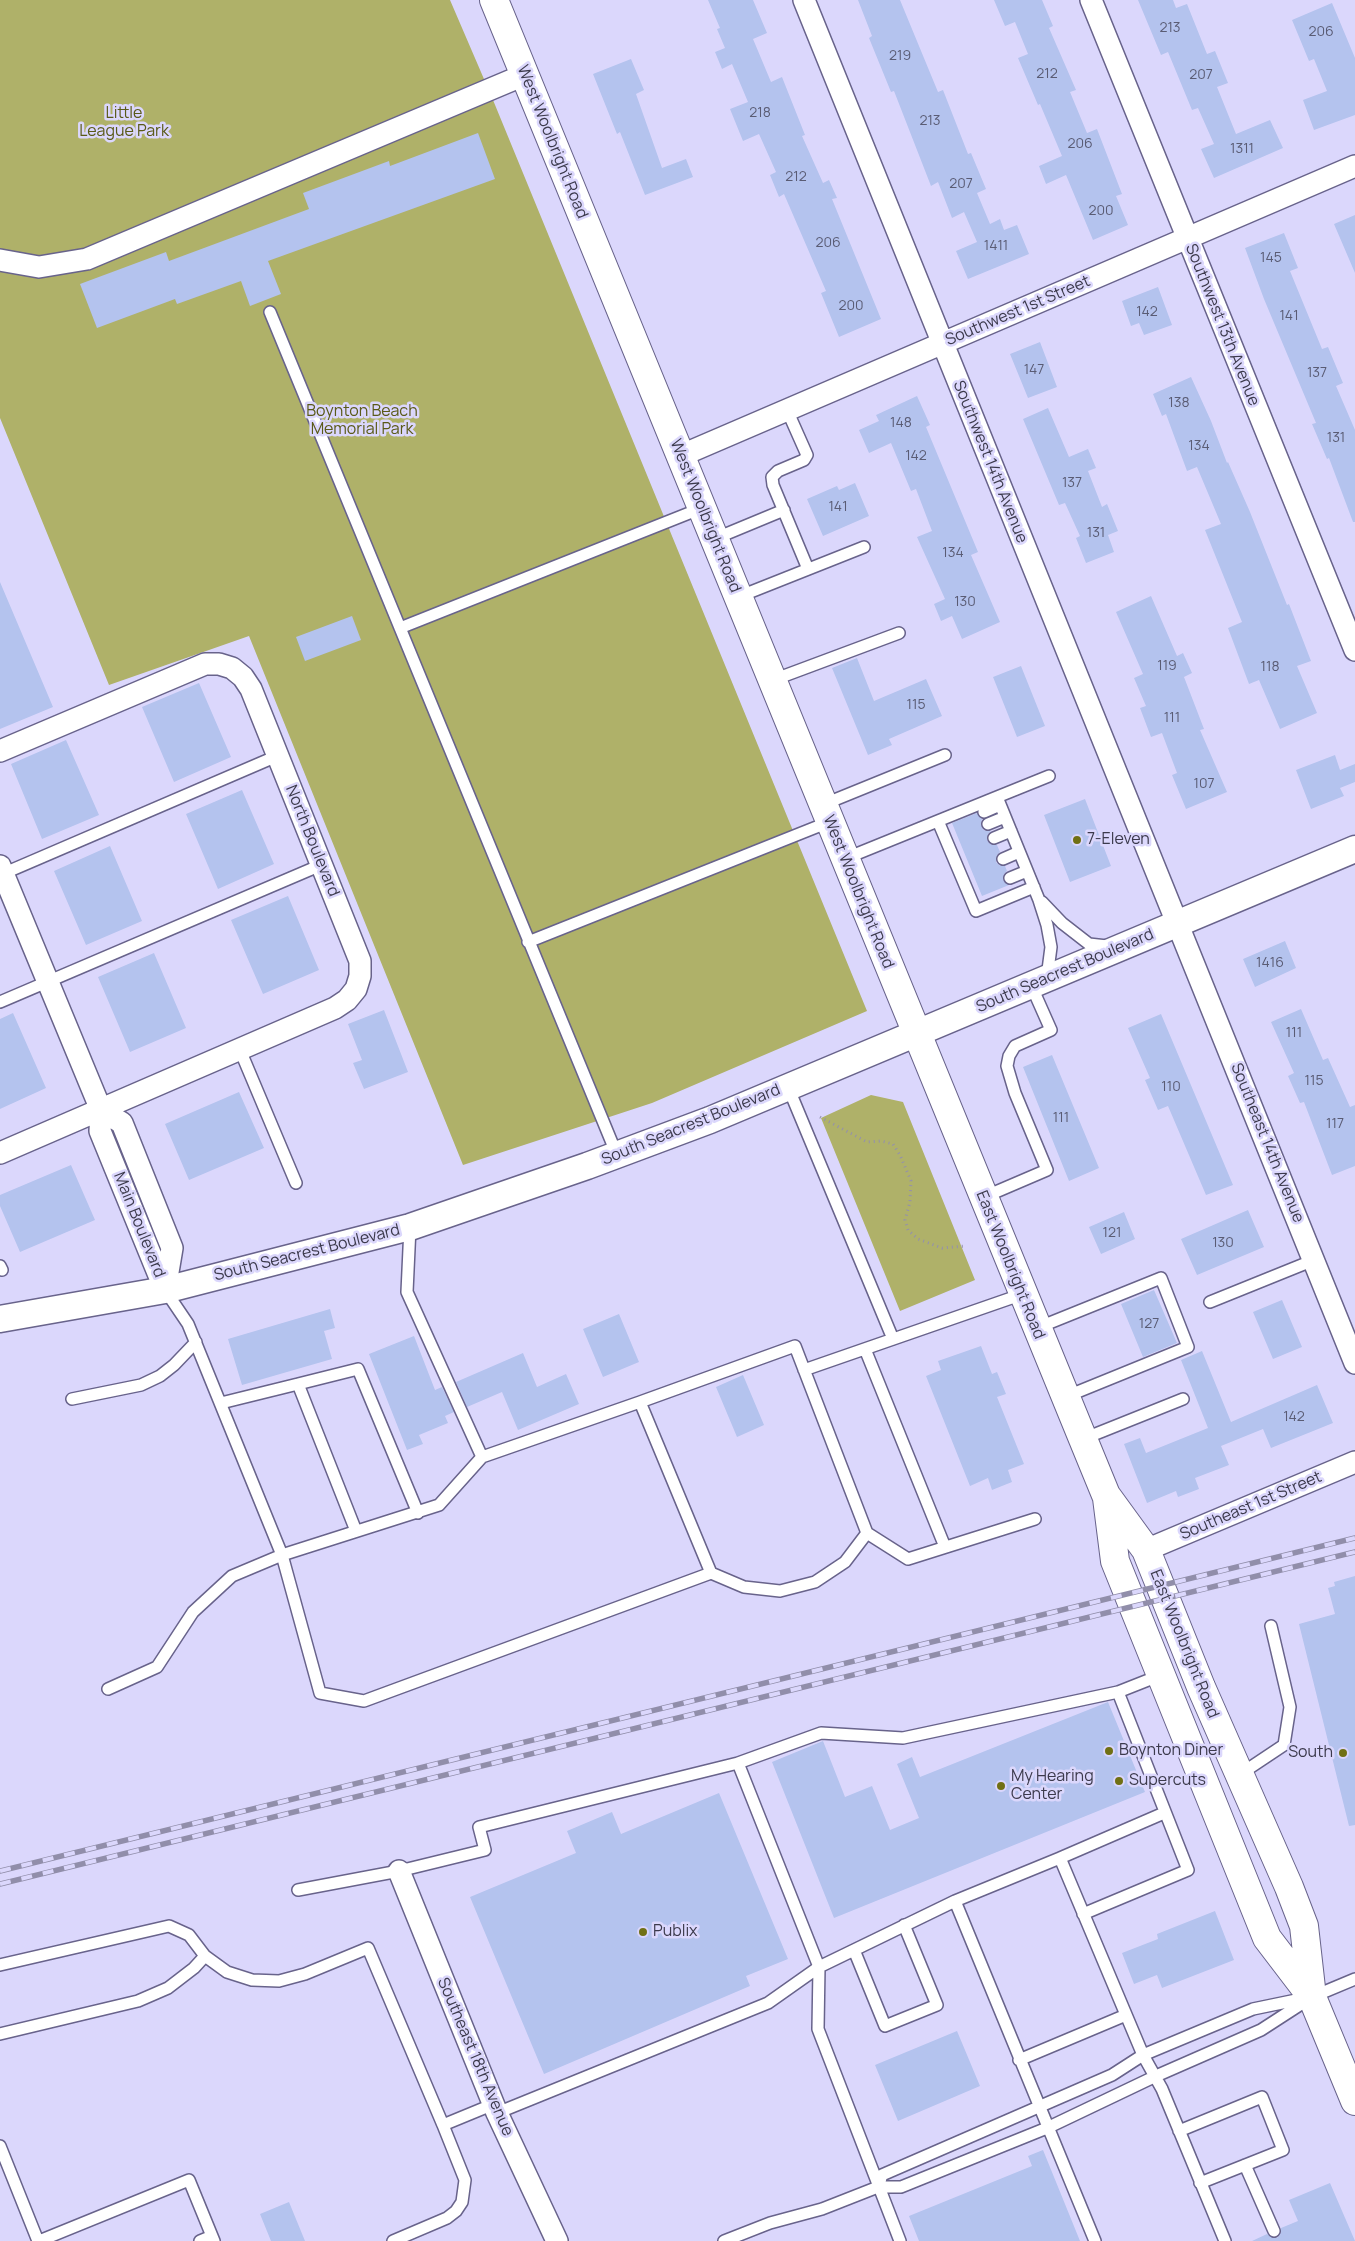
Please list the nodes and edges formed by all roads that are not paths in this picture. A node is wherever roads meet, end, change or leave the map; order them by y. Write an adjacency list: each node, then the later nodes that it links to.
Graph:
1 (494, 0): 4 (main road, West Woolbright Road)
2 (804, 0): 9 (street, Southwest 14th Avenue)
3 (1092, 0): 6 (street, Southwest 13th Avenue)
4 (524, 75): 7 (street); 11 (main road, West Woolbright Road)
5 (1355, 166): 6 (street, Southwest 1st Street)
6 (1187, 238): 9 (street, Southwest 1st Street); 20 (street, Southwest 13th Avenue)
7 (0, 260)
8 (270, 312): 18 (lane)
9 (942, 343): 10 (street, Southwest 1st Street); 45 (street, Southwest 14th Avenue)
10 (787, 410): 11 (street, Southwest 1st Street); 13 (lane)
11 (680, 456): 12 (main road, West Woolbright Road)
12 (702, 508): 14 (main road, West Woolbright Road); 18 (lane)
13 (784, 510): 14 (lane); 16 (lane)
14 (714, 539): 17 (main road, West Woolbright Road)
15 (864, 547): 16 (lane)
16 (808, 569): 17 (lane)
17 (738, 598): 21 (main road, West Woolbright Road)
18 (400, 628): 46 (lane)
19 (899, 633): 21 (lane)
20 (1355, 650)
21 (773, 680): 28 (main road, West Woolbright Road)
22 (0, 751): 24 (street, North Boulevard)
23 (945, 754): 28 (lane)
24 (277, 756): 39 (street, North Boulevard); 41 (lane)
25 (1049, 776): 26 (lane)
26 (998, 801): 27 (lane); 29 (lane); 32 (lane)
27 (984, 812)
28 (826, 814): 37 (main road, West Woolbright Road); 46 (lane)
29 (1005, 817): 31 (lane); 33 (lane)
30 (953, 824): 32 (lane)
31 (988, 824)
32 (940, 825): 37 (lane); 43 (lane)
33 (1011, 831): 34 (lane); 36 (lane)
34 (994, 838)
35 (1355, 849): 45 (street, South Seacrest Boulevard)
36 (1019, 852): 38 (lane); 40 (lane)
37 (844, 859): 51 (main road, West Woolbright Road)
38 (1003, 859)
39 (321, 864): 48 (lane); 52 (street, North Boulevard)
40 (1027, 871): 42 (lane); 43 (lane)
41 (1, 872): 48 (street)
42 (1010, 878)
43 (1034, 887): 44 (lane)
44 (1039, 900): 47 (lane); 49 (lane)
45 (1179, 923): 47 (street, South Seacrest Boulevard); 60 (street, Southeast 14th Avenue)
46 (528, 942): 56 (lane)
47 (1131, 943): 49 (street, South Seacrest Boulevard)
48 (48, 982): 50 (lane); 54 (street)
49 (1036, 983): 51 (street, South Seacrest Boulevard); 58 (lane)
50 (0, 1002)
51 (916, 1033): 53 (street, South Seacrest Boulevard); 58 (main road, East Woolbright Road)
52 (240, 1050): 54 (street, North Boulevard); 57 (lane)
53 (788, 1087): 56 (street, South Seacrest Boulevard); 66 (lane)
54 (100, 1110): 55 (street, North Boulevard); 61 (street, Main Boulevard)
55 (0, 1153)
56 (617, 1155): 59 (street, South Seacrest Boulevard)
57 (296, 1183)
58 (983, 1197): 62 (main road, East Woolbright Road)
59 (410, 1227): 61 (street, South Seacrest Boulevard); 78 (lane)
60 (1314, 1260): 63 (lane); 69 (street, Southeast 14th Avenue)
61 (165, 1290): 64 (street, South Seacrest Boulevard); 67 (lane)
62 (1023, 1294): 65 (main road, East Woolbright Road); 66 (lane)
63 (1210, 1302)
64 (0, 1319)
65 (1036, 1328): 72 (main road, East Woolbright Road); 72 (lane)
66 (893, 1339): 68 (lane)
67 (196, 1342): 73 (lane); 76 (lane)
68 (864, 1349): 70 (lane); 85 (lane)
69 (1355, 1363)
70 (804, 1370): 75 (lane); 84 (lane)
71 (298, 1384): 76 (lane); 81 (lane); 83 (lane)
72 (1065, 1397): 77 (main road, East Woolbright Road)
73 (72, 1399)
74 (1183, 1399): 77 (lane)
75 (640, 1402): 78 (lane); 88 (lane)
76 (221, 1403): 87 (lane)
77 (1083, 1440): 80 (main road, East Woolbright Road)
78 (482, 1456): 81 (lane)
79 (1355, 1462): 86 (street, Southeast 1st Street)
80 (1106, 1495): 86 (main road, East Woolbright Road); 90 (main road, East Woolbright Road)
81 (418, 1513): 83 (lane)
82 (1036, 1519): 85 (lane)
83 (356, 1531): 87 (lane)
84 (867, 1533): 85 (lane); 88 (lane)
85 (945, 1547)
86 (1146, 1550): 94 (main road, East Woolbright Road)
87 (282, 1555): 88 (lane); 91 (lane)
88 (711, 1572)
89 (1271, 1626): 94 (lane)
90 (1162, 1675): 92 (lane); 107 (main road, East Woolbright Road)
91 (108, 1689)
92 (1118, 1692): 93 (lane); 95 (lane)
93 (738, 1763): 97 (lane); 105 (lane)
94 (1239, 1774): 107 (main road, East Woolbright Road)
95 (1164, 1813): 96 (lane); 100 (lane)
96 (1060, 1858): 99 (lane); 100 (lane)
97 (399, 1871): 98 (lane); 115 (street, Southeast 18th Avenue)
98 (298, 1890)
99 (955, 1901): 101 (lane); 111 (lane)
100 (1083, 1914): 108 (lane)
101 (904, 1925): 102 (lane); 102 (lane)
102 (854, 1950): 105 (lane)
103 (205, 1956): 104 (lane); 109 (lane); 116 (lane)
104 (0, 1964)
105 (819, 1966): 115 (lane); 122 (lane)
106 (1355, 1979): 107 (lane)
107 (1312, 1997): 110 (lane); 112 (lane); 113 (main road, East Woolbright Road)
108 (1126, 2015): 110 (lane); 111 (lane)
109 (0, 2034)
110 (1143, 2055): 112 (lane); 114 (lane)
111 (1019, 2060): 114 (lane)
112 (1156, 2076): 117 (lane); 118 (lane)
113 (1355, 2101)
114 (1038, 2106): 117 (lane); 122 (lane)
115 (495, 2109): 116 (lane); 128 (street, Southeast 18th Avenue)
116 (444, 2125): 127 (lane)
117 (1047, 2128): 122 (lane); 131 (lane)
118 (1179, 2131): 120 (lane); 121 (lane)
119 (0, 2146): 125 (lane)
120 (1245, 2165): 121 (lane); 123 (lane)
121 (1200, 2183): 132 (lane)
122 (878, 2188): 129 (lane); 130 (lane)
123 (1274, 2231)
124 (213, 2238): 125 (lane); 126 (lane)
125 (39, 2241)
126 (200, 2241)
127 (393, 2241)
128 (556, 2241)
129 (724, 2241)
130 (900, 2241)
131 (1095, 2241)
132 (1225, 2241)

